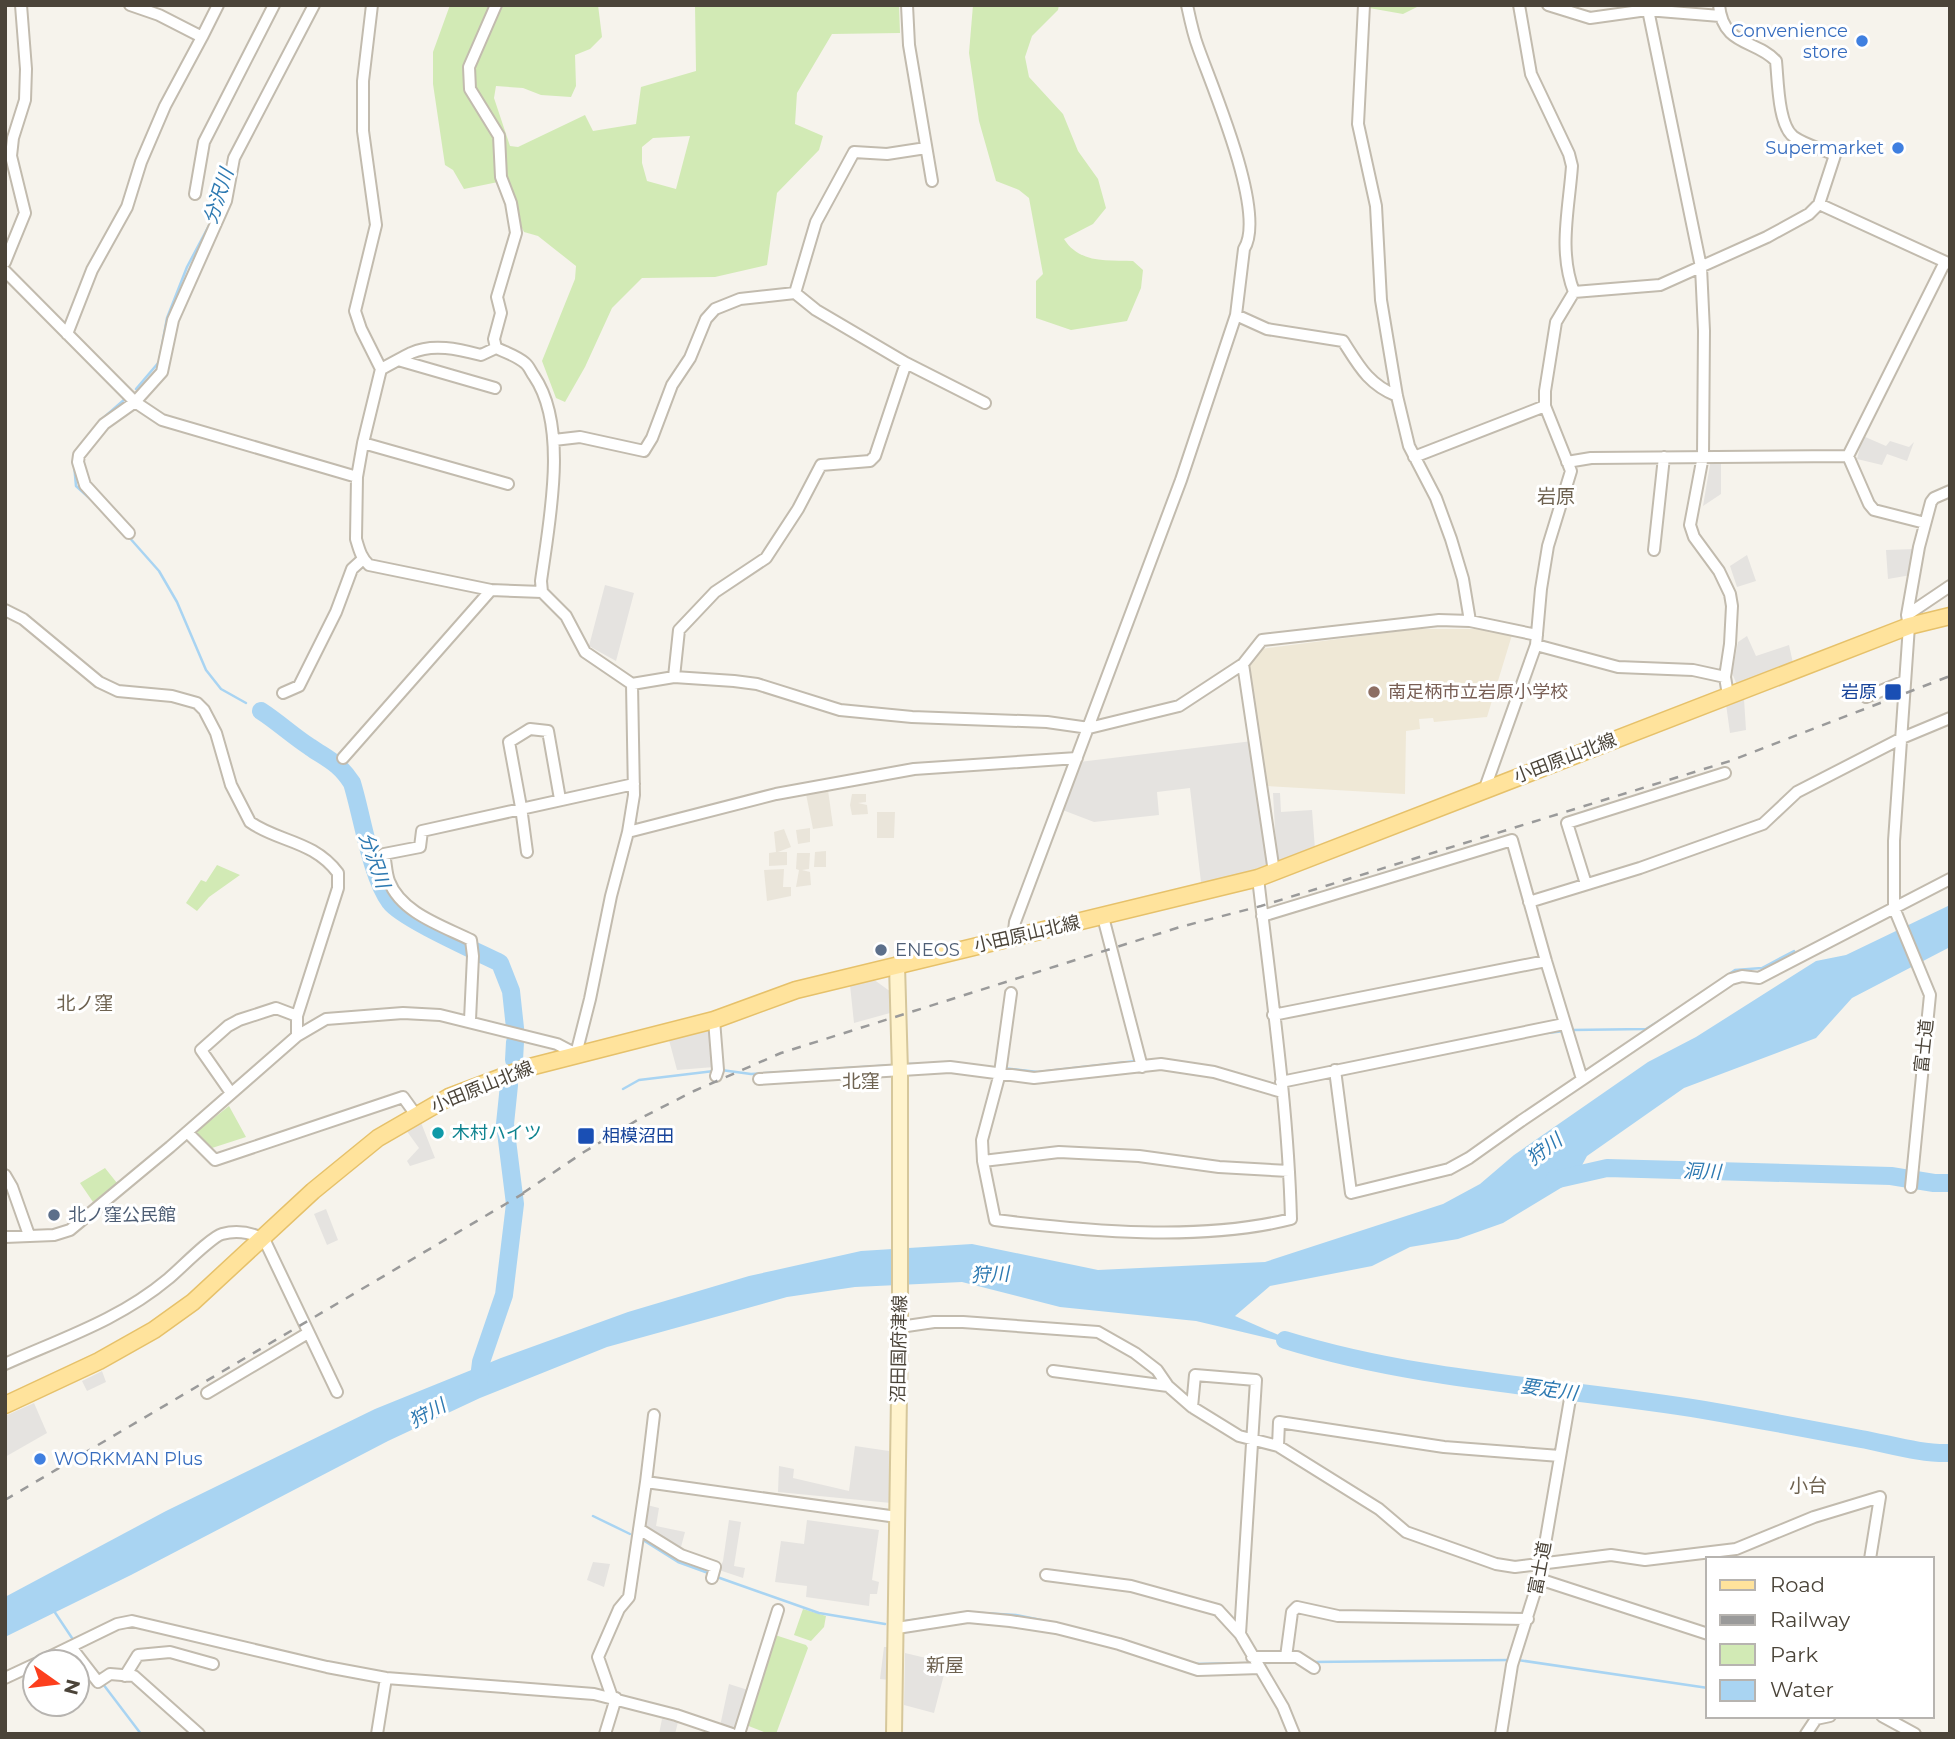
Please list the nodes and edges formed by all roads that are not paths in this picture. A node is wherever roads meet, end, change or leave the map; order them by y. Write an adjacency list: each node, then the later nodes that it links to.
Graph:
1 (21, 5): 21 (street)
2 (130, 5): 14 (street)
3 (218, 5): 16 (street)
4 (274, 5): 19 (street)
5 (314, 5): 35 (street)
6 (372, 5): 32 (street)
7 (496, 5): 29 (street)
8 (907, 5): 17 (street)
9 (1187, 5): 27 (street)
10 (1364, 5): 34 (street)
11 (1520, 5): 25 (street)
12 (1548, 5): 13 (street)
13 (1647, 8): 15 (street); 23 (street)
14 (161, 10): 16 (street)
15 (1719, 11): 20 (street)
16 (202, 37): 28 (street)
17 (926, 148): 18 (street); 26 (street)
18 (932, 181)
19 (195, 194)
20 (1819, 204): 22 (street); 23 (street)
21 (5, 262)
22 (1947, 263): 41 (street)
23 (1701, 267): 25 (street); 40 (street)
24 (5, 272): 28 (street)
25 (1574, 292): 37 (street)
26 (795, 293): 31 (street); 38 (street)
27 (1236, 315): 34 (street); 69 (street)
28 (67, 334): 35 (street)
29 (496, 348): 30 (street); 38 (street)
30 (398, 360): 32 (street); 33 (street)
31 (906, 363): 36 (street); 61 (street)
32 (382, 369): 39 (street)
33 (495, 388)
34 (1397, 396): 42 (street)
35 (135, 402): 45 (street); 49 (street)
36 (985, 403)
37 (1545, 406): 42 (street); 44 (street)
38 (554, 440): 54 (street)
39 (363, 443): 45 (street); 46 (street)
40 (1703, 456): 41 (street); 43 (street); 62 (street)
41 (1848, 456): 48 (street)
42 (1414, 457): 58 (street)
43 (1664, 457): 44 (street); 50 (street)
44 (1567, 462): 59 (street)
45 (357, 477): 51 (street)
46 (508, 484)
47 (1950, 491): 48 (street, 富士道)
48 (1925, 523): 57 (street, 富士道)
49 (129, 533)
50 (1654, 550)
51 (363, 559): 53 (street); 65 (street)
52 (1950, 586): 57 (street)
53 (491, 590): 54 (street); 71 (street)
54 (542, 592): 64 (street)
55 (5, 610): 93 (street)
56 (1950, 615): 57 (main road, 小田原山北線)
57 (1908, 620): 63 (street, 富士道); 66 (main road, 小田原山北線)
58 (1470, 621): 59 (street); 60 (street)
59 (1537, 640): 62 (street); 75 (street)
60 (1243, 664): 69 (street); 80 (street)
61 (674, 677): 64 (street); 69 (street)
62 (1725, 677): 66 (street)
63 (1905, 681): 67 (street); 70 (street, 富士道)
64 (632, 684): 74 (street)
65 (284, 693)
66 (1728, 695): 75 (main road, 小田原山北線)
67 (1866, 697)
68 (1950, 718): 70 (street)
69 (1089, 728): 72 (street)
70 (1902, 738): 83 (street); 85 (street, 富士道)
71 (343, 758)
72 (1077, 758): 78 (street); 88 (street)
73 (1725, 773): 83 (street)
74 (634, 784): 76 (street); 78 (street)
75 (1485, 788): 80 (main road, 小田原山北線)
76 (560, 799): 77 (street); 77 (street)
77 (522, 807): 79 (street); 94 (street)
78 (628, 832): 98 (street)
79 (527, 852)
80 (1274, 872): 81 (main road, 小田原山北線)
81 (1258, 878): 86 (street); 87 (main road, 小田原山北線)
82 (1950, 879): 85 (street)
83 (1586, 884): 84 (street)
84 (1530, 902): 86 (street); 89 (street)
85 (1894, 909): 105 (street); 113 (street, 富士道)
86 (1262, 916): 92 (street)
87 (1103, 917): 88 (main road, 小田原山北線); 99 (street)
88 (1013, 939): 90 (main road, 小田原山北線)
89 (1546, 961): 92 (street); 96 (street)
90 (897, 964): 95 (main road, 小田原山北線); 101 (main road, 沼田国府津線)
91 (1011, 993): 102 (street)
92 (1273, 1015): 106 (street)
93 (298, 1016): 97 (street); 107 (street)
94 (470, 1020): 97 (street); 98 (street)
95 (715, 1020): 98 (main road, 小田原山北線); 103 (street)
96 (1564, 1024): 100 (street); 105 (street)
97 (297, 1036): 107 (street)
98 (576, 1054): 108 (main road, 小田原山北線)
99 (1142, 1067): 102 (street); 106 (street)
100 (1335, 1070): 105 (street); 106 (street)
101 (900, 1072): 102 (street); 104 (street); 117 (main road, 沼田国府津線)
102 (1000, 1073): 110 (street)
103 (716, 1076)
104 (759, 1079)
105 (1582, 1079)
106 (1281, 1087): 111 (street)
107 (231, 1093): 109 (street)
108 (416, 1115): 109 (street); 116 (main road, 小田原山北線)
109 (187, 1132): 114 (street)
110 (983, 1161): 111 (street); 111 (street)
111 (1289, 1171)
112 (5, 1175): 114 (street)
113 (1911, 1187)
114 (29, 1235): 115 (street)
115 (5, 1237)
116 (264, 1239): 118 (street); 119 (street); 125 (main road, 小田原山北線)
117 (900, 1327): 121 (street); 132 (main road, 沼田国府津線)
118 (308, 1333): 122 (street); 123 (street)
119 (5, 1364)
120 (1053, 1371): 121 (street)
121 (1168, 1386): 126 (street)
122 (337, 1392)
123 (207, 1393)
124 (1570, 1399): 130 (street, 富士道)
125 (5, 1405)
126 (1192, 1407): 128 (street); 128 (street)
127 (654, 1415): 131 (street)
128 (1253, 1441): 129 (street); 143 (street)
129 (1278, 1446): 130 (street); 135 (street)
130 (1560, 1456): 135 (street, 富士道)
131 (646, 1482): 132 (street); 133 (street)
132 (897, 1517): 141 (main road, 沼田国府津線)
133 (639, 1529): 136 (street); 154 (street)
134 (1870, 1557): 135 (street)
135 (1541, 1564): 138 (street, 富士道)
136 (713, 1574)
137 (1046, 1575): 143 (street)
138 (1539, 1579): 140 (street, 富士道); 142 (street)
139 (778, 1610): 161 (street)
140 (1528, 1619): 146 (street); 164 (street, 富士道)
141 (897, 1628): 148 (street); 162 (main road, 沼田国府津線)
142 (1706, 1633)
143 (1240, 1634): 145 (street)
144 (71, 1647): 151 (street); 153 (street)
145 (1252, 1657): 146 (street); 148 (street)
146 (1286, 1657): 149 (street)
147 (213, 1664): 151 (street)
148 (1260, 1668): 163 (street)
149 (1314, 1668)
150 (21, 1670): 152 (street)
151 (125, 1676): 157 (street)
152 (5, 1678)
153 (386, 1678): 154 (street); 158 (street)
154 (614, 1698): 159 (street); 160 (street)
155 (1816, 1718): 165 (street)
156 (1886, 1718): 166 (street)
157 (200, 1734)
158 (377, 1734)
159 (605, 1734)
160 (732, 1734)
161 (739, 1734)
162 (894, 1734)
163 (1294, 1734)
164 (1501, 1734)
165 (1806, 1734)
166 (1915, 1734)

